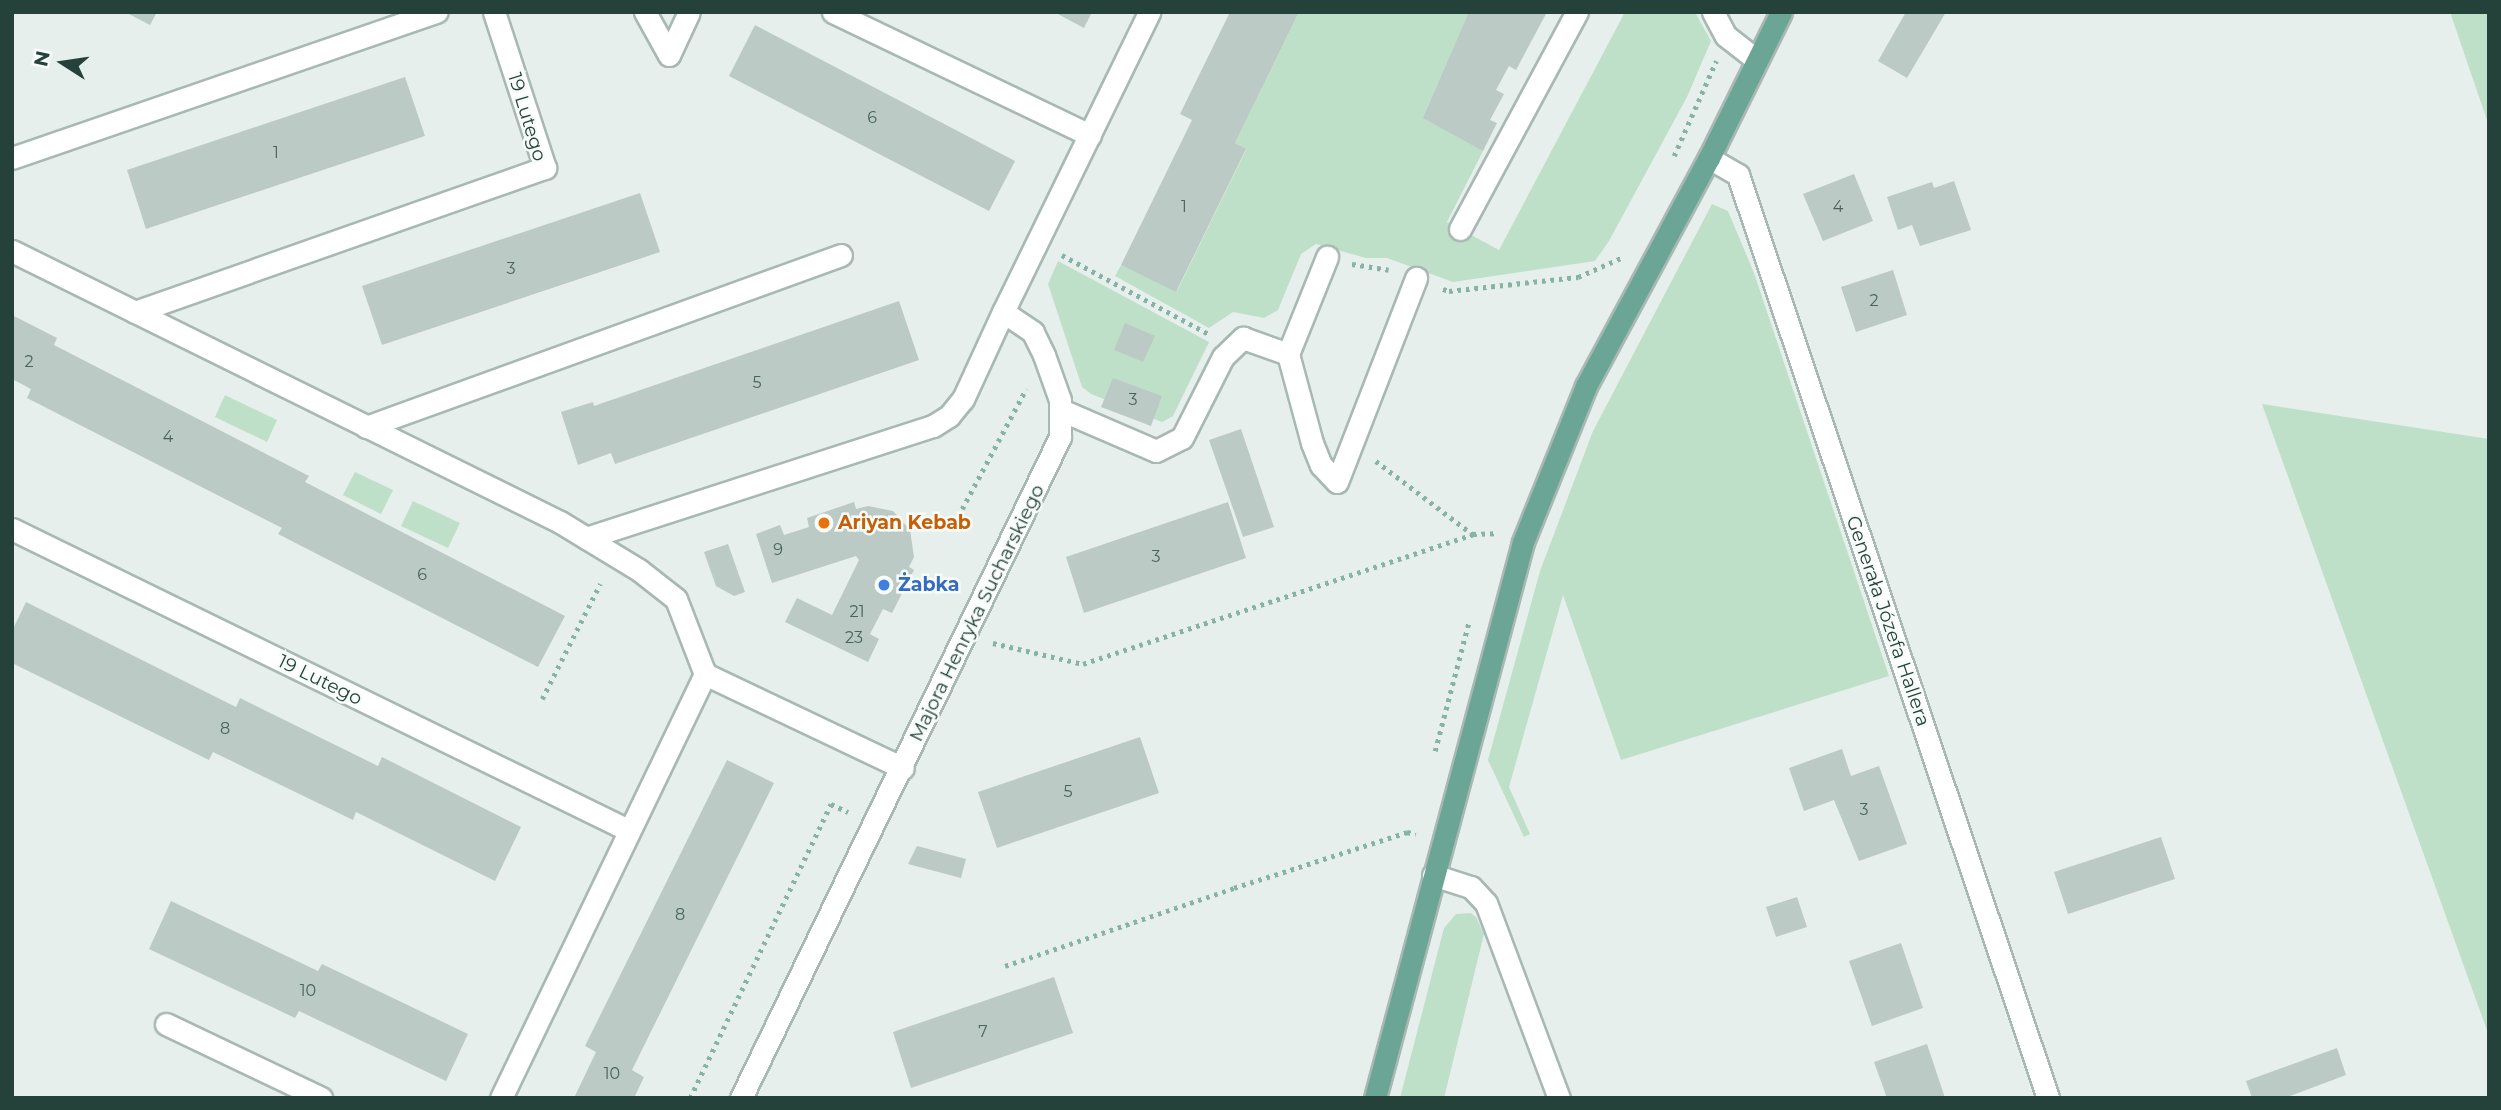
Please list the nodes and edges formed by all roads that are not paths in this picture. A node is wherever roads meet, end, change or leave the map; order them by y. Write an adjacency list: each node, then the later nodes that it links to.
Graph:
1 (437, 12): 13 (street)
2 (494, 12): 20 (street, 19 Lutego)
3 (645, 12): 4 (street)
4 (689, 12)
5 (833, 12): 12 (street)
6 (1149, 12): 12 (street)
7 (1577, 12): 15 (street)
8 (1713, 12): 11 (street)
9 (1763, 12): 11 (main road)
10 (1781, 12): 11 (main road)
11 (1755, 59): 14 (main road)
12 (1090, 135): 21 (street)
13 (12, 158)
14 (1709, 158): 30 (main road); 37 (street, Generała Józefa Hallera)
15 (1460, 229)
16 (12, 251): 20 (street)
17 (841, 255): 24 (street)
18 (1327, 257): 22 (street)
19 (1416, 278): 22 (street)
20 (135, 312): 24 (street)
21 (1003, 312): 23 (street, Majora Henryka Sucharskiego); 26 (street)
22 (1288, 354): 23 (street)
23 (1061, 410): 28 (street, Majora Henryka Sucharskiego)
24 (366, 427): 26 (street)
25 (12, 529): 29 (street, 19 Lutego)
26 (586, 538): 27 (street)
27 (705, 674): 28 (street); 29 (street)
28 (903, 768): 34 (street, Majora Henryka Sucharskiego)
29 (628, 830): 33 (street)
30 (1433, 875): 35 (main road); 36 (street)
31 (166, 1024): 32 (street)
32 (321, 1098)
33 (501, 1098)
34 (741, 1098)
35 (1375, 1098)
36 (1559, 1098)
37 (2048, 1098)

